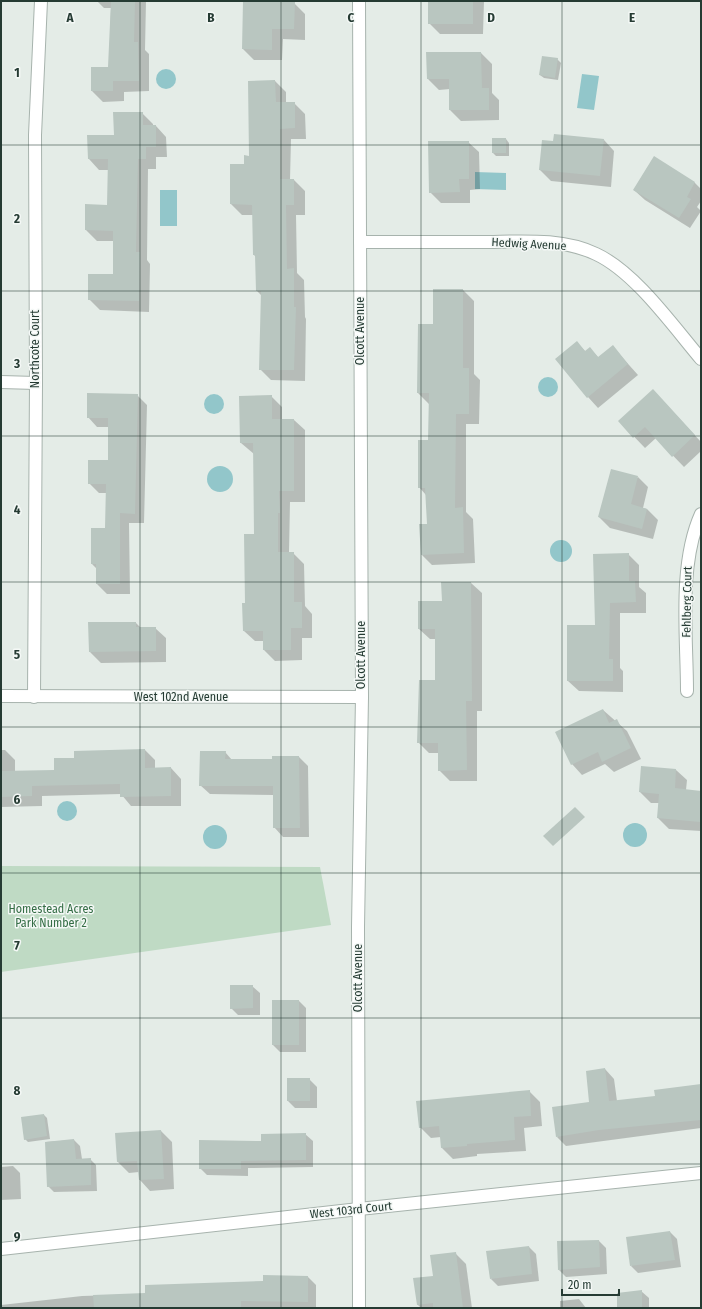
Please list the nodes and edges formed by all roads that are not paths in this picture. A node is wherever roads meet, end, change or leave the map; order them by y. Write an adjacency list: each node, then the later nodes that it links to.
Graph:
1 (41, 1): 6 (street, Northcote Court)
2 (359, 1): 3 (street, Olcott Avenue)
3 (360, 242): 4 (street, Hedwig Avenue); 11 (street, Olcott Avenue)
4 (701, 359)
5 (1, 382): 6 (street)
6 (36, 383): 10 (street, Northcote Court)
7 (701, 514): 8 (street, Fehlberg Court)
8 (687, 691)
9 (1, 696): 10 (street, West 102nd Avenue)
10 (34, 696): 11 (street, West 102nd Avenue)
11 (362, 697): 13 (street, Olcott Avenue)
12 (701, 1173): 13 (street, West 103rd Court)
13 (359, 1209): 14 (street, West 103rd Court); 15 (street, Olcott Avenue)
14 (1, 1249)
15 (359, 1308)

